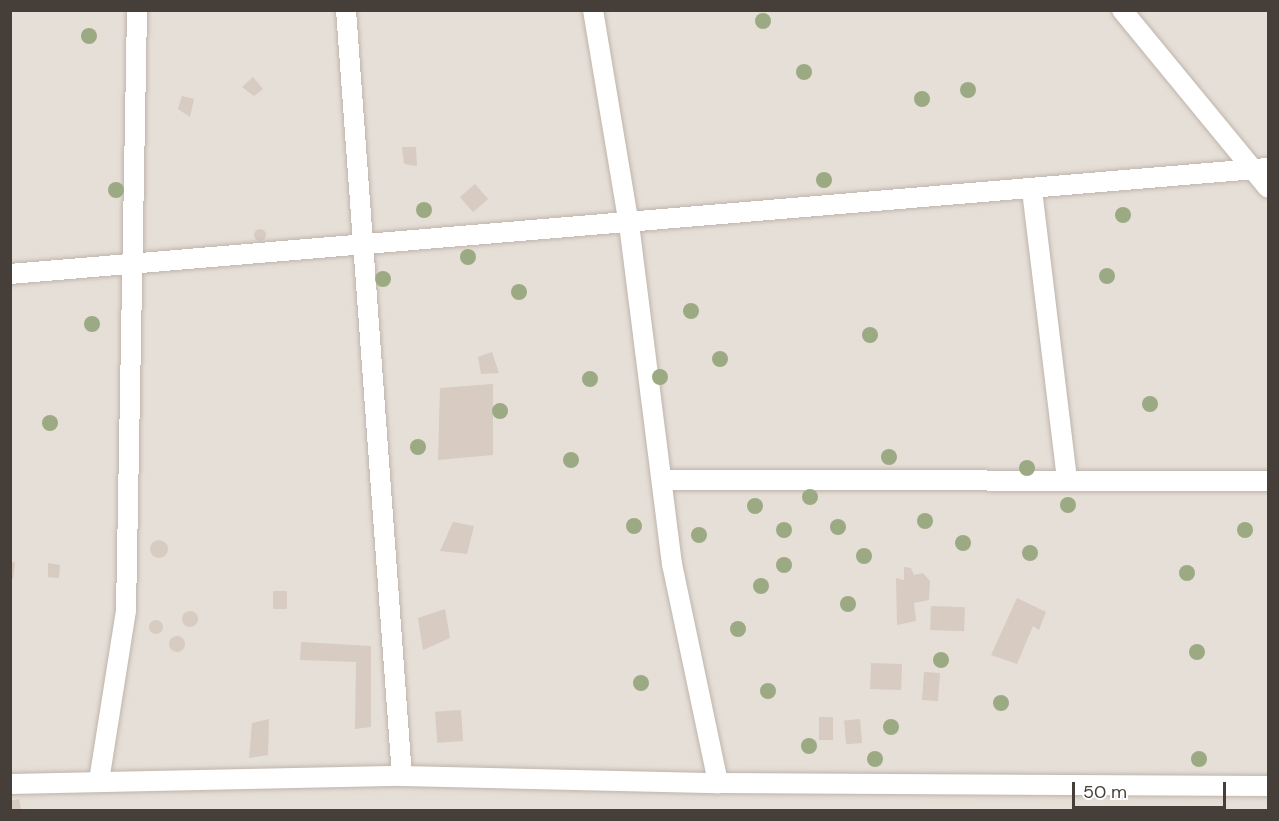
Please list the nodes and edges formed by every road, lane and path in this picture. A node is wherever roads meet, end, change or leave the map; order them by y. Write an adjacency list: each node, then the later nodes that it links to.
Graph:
1 (137, 10): 10 (street)
2 (346, 10): 9 (street)
3 (593, 10): 8 (street)
4 (1122, 10): 5 (street)
5 (1262, 168): 6 (street); 7 (street)
6 (1269, 188)
7 (1032, 190): 8 (street); 13 (street)
8 (628, 224): 9 (street); 12 (street)
9 (365, 247): 10 (street); 15 (street)
10 (135, 265): 11 (street); 16 (street)
11 (10, 274)
12 (663, 480): 13 (street); 17 (street)
13 (1066, 480): 14 (street)
14 (1269, 481)
15 (402, 776): 16 (street); 17 (street)
16 (99, 781): 18 (street)
17 (718, 783): 19 (street)
18 (10, 784)
19 (1269, 786)

